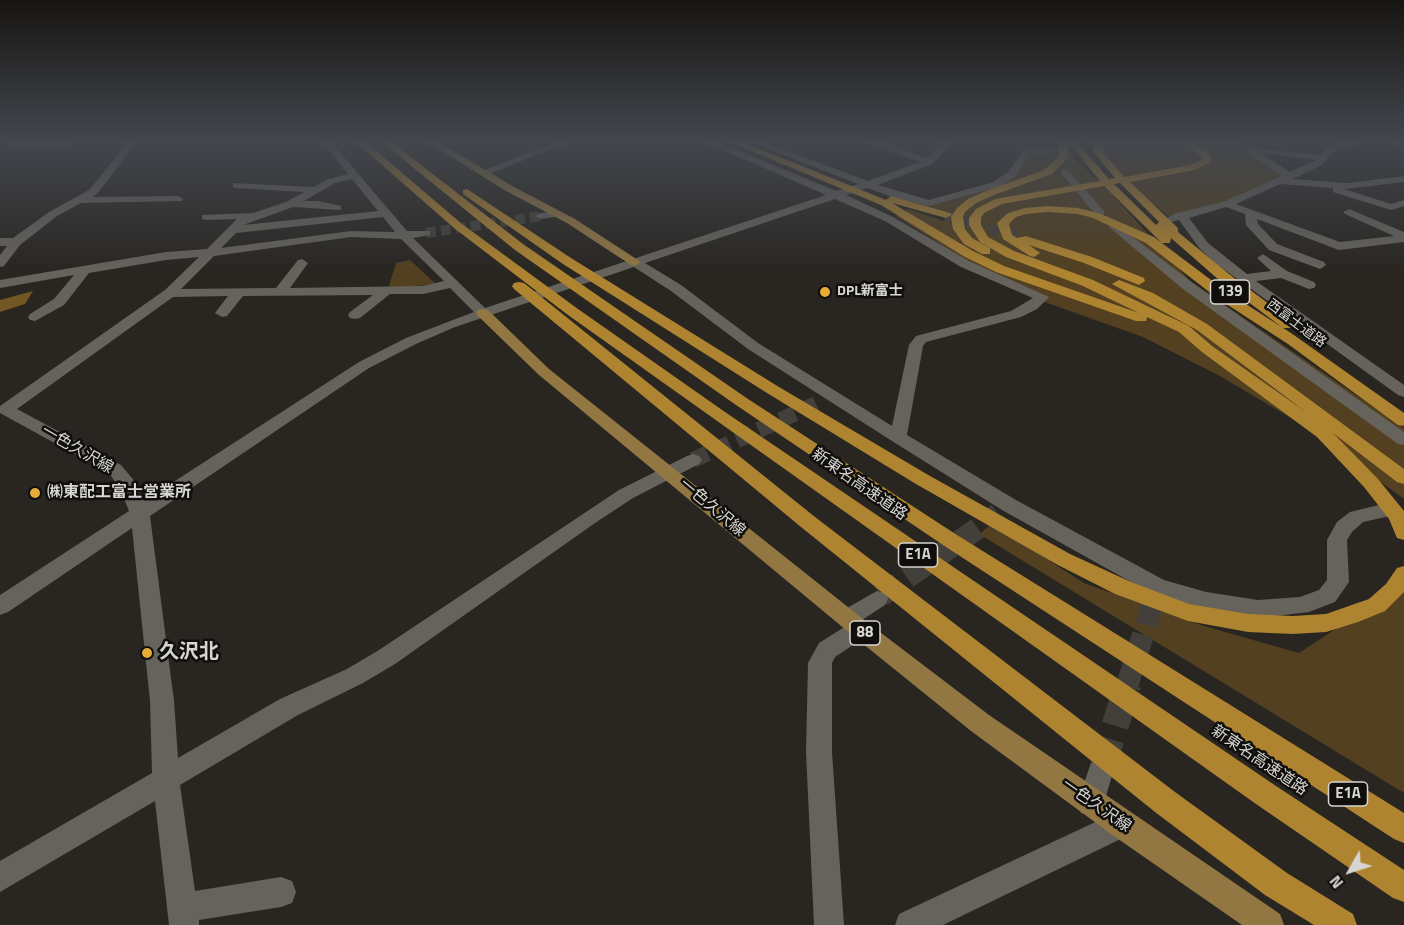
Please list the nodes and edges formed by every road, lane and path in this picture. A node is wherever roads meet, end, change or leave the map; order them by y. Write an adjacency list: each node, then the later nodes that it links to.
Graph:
1 (99, 186): 29 (street)
2 (269, 186): 24 (street)
3 (323, 186): 24 (street, 一色久沢線)
4 (353, 186): 37 (street)
5 (409, 186): 70 (highway)
6 (443, 186): 63 (highway, 新東名高速道路 / E1A)
7 (460, 186): 63 (highway)
8 (506, 186): 38 (main road)
9 (813, 186): 27 (street)
10 (843, 186): 76 (highway)
11 (858, 186): 39 (highway)
12 (866, 186): 27 (street)
13 (873, 186): 14 (street)
14 (989, 186)
15 (1012, 186): 74 (highway)
16 (1077, 186): 36 (street)
17 (1089, 186): 26 (highway)
18 (1110, 186): 75 (highway, 西富士道路 / 139)
19 (1124, 186): 58 (highway, 西富士道路 / 139)
20 (1128, 186): 58 (highway)
21 (1267, 186): 31 (street)
22 (1328, 186): 32 (street)
23 (1385, 186): 25 (street)
24 (320, 188): 30 (street, 一色久沢線)
25 (1395, 190)
26 (1059, 191): 73 (highway); 74 (highway)
27 (836, 196): 52 (street); 82 (street)
28 (178, 199): 29 (street)
29 (77, 200): 49 (street)
30 (290, 204): 33 (street); 42 (street, 一色久沢線)
31 (1227, 204): 34 (street); 59 (street)
32 (1404, 204)
33 (337, 208)
34 (1250, 212): 46 (street); 55 (street)
35 (1349, 212): 46 (street)
36 (1100, 213)
37 (384, 214): 42 (street); 45 (street)
38 (557, 214): 40 (street); 52 (main road)
39 (946, 215)
40 (541, 216)
41 (206, 217): 42 (street)
42 (225, 218): 50 (street, 一色久沢線)
43 (1123, 231): 83 (street)
44 (426, 233): 45 (street)
45 (404, 235): 50 (street); 60 (street)
46 (1404, 237)
47 (1022, 239): 76 (highway)
48 (0, 242): 49 (street)
49 (16, 242): 53 (street)
50 (211, 252): 56 (street); 67 (street, 一色久沢線)
51 (1263, 258): 57 (street)
52 (635, 262): 69 (street); 82 (street)
53 (0, 263)
54 (302, 263): 66 (street)
55 (1320, 265)
56 (84, 271): 61 (street); 72 (street)
57 (1282, 274): 59 (street); 62 (street)
58 (1224, 277): 78 (highway, 西富士道路 / 139)
59 (1244, 278): 77 (street)
60 (453, 283): 64 (street); 69 (street)
61 (0, 284)
62 (1309, 285)
63 (595, 289): 91 (highway); 99 (highway, 新東名高速道路 / E1A)
64 (386, 291): 66 (street); 71 (street)
65 (239, 292): 66 (street); 67 (street); 68 (street)
66 (280, 292)
67 (170, 293): 79 (street, 一色久沢線)
68 (222, 313)
69 (483, 313): 85 (main road, 一色久沢線 / 88); 89 (street)
70 (564, 314): 101 (highway, 新東名高速道路 / E1A); 107 (highway)
71 (355, 315)
72 (35, 317)
73 (1183, 317): 75 (highway); 76 (highway)
74 (1164, 318): 76 (highway)
75 (1296, 344): 80 (highway, 西富士道路 / 139)
76 (1215, 345): 81 (highway); 86 (highway)
77 (1404, 392)
78 (1404, 408)
79 (2, 410): 89 (street, 一色久沢線)
80 (1404, 421)
81 (1323, 433): 87 (highway); 90 (highway)
82 (898, 437): 88 (street)
83 (1404, 440)
84 (693, 460): 85 (street)
85 (669, 472): 94 (main road, 一色久沢線 / 88); 96 (street)
86 (1404, 478)
87 (1404, 492)
88 (1383, 511)
89 (140, 514): 93 (street); 96 (street, 一色久沢線)
90 (1404, 534)
91 (1404, 574)
92 (877, 599): 94 (street)
93 (0, 606)
94 (854, 623): 97 (main road, 一色久沢線 / 88); 104 (street)
95 (1100, 772): 97 (street)
96 (166, 778): 100 (street); 103 (street, 一色久沢線)
97 (1091, 803): 98 (main road, 一色久沢線 / 88)
98 (1121, 824): 105 (street); 106 (main road, 一色久沢線 / 88)
99 (1404, 829)
100 (0, 877)
101 (1404, 887)
102 (281, 892): 103 (street)
103 (183, 917)
104 (829, 925)
105 (910, 925)
106 (1269, 925)
107 (1342, 925)

